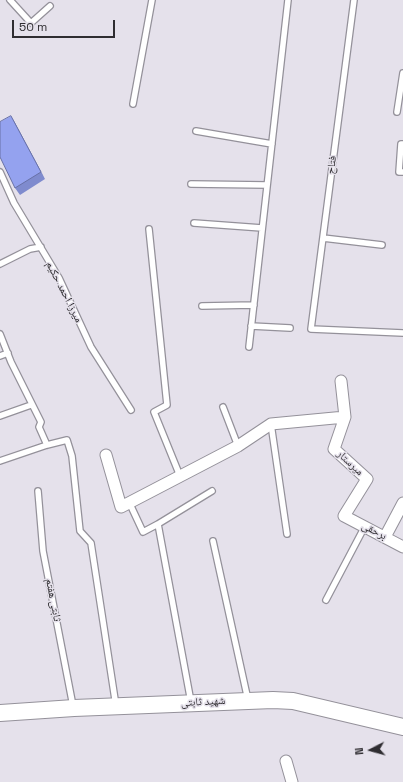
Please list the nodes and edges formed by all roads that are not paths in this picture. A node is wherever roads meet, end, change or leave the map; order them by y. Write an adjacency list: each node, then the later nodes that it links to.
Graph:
1 (10, 0): 5 (lane)
2 (152, 0): 7 (lane)
3 (288, 0): 10 (lane)
4 (354, 0): 19 (lane, فتاح)
5 (50, 6)
6 (403, 73): 8 (lane)
7 (133, 104)
8 (397, 112)
9 (196, 131): 10 (lane)
10 (272, 144): 15 (lane)
11 (402, 144): 13 (lane)
12 (0, 172): 21 (lane, میرزا احمد حکیم)
13 (403, 172)
14 (191, 184): 15 (lane)
15 (267, 185): 17 (lane)
16 (194, 223): 17 (lane)
17 (262, 228): 23 (lane)
18 (149, 229): 43 (lane)
19 (323, 238): 20 (lane); 28 (lane, فتاح)
20 (382, 245)
21 (41, 247): 22 (lane); 35 (lane, میرزا احمد حکیم)
22 (0, 264)
23 (254, 305): 24 (lane); 25 (lane)
24 (202, 306)
25 (251, 326): 26 (lane); 29 (lane)
26 (290, 328)
27 (0, 334): 30 (lane)
28 (403, 334)
29 (249, 347)
30 (8, 353): 31 (lane); 33 (lane)
31 (0, 356)
32 (341, 381): 37 (street, میرستار)
33 (32, 405): 36 (lane); 39 (lane)
34 (222, 407): 40 (lane)
35 (131, 410)
36 (0, 416)
37 (346, 417): 38 (street); 48 (street, میرستار)
38 (271, 424): 40 (street); 51 (lane)
39 (47, 445): 42 (lane); 58 (lane)
40 (238, 446): 43 (street)
41 (106, 455): 46 (street)
42 (0, 461)
43 (181, 476): 46 (street)
44 (38, 491): 59 (lane, ثابتی هفتم)
45 (212, 492): 49 (lane)
46 (129, 502): 49 (lane)
47 (403, 503): 52 (street)
48 (344, 516): 50 (street, برحقی)
49 (158, 524): 57 (lane)
50 (365, 526): 52 (street, برحقی); 55 (lane)
51 (287, 534)
52 (385, 537): 54 (street, برحقی)
53 (213, 541): 56 (lane)
54 (403, 547)
55 (326, 600)
56 (248, 700): 57 (main road, شهید ثابتی); 61 (main road, شهید ثابتی)
57 (191, 702): 58 (main road, شهید ثابتی)
58 (116, 706): 59 (main road, شهید ثابتی)
59 (74, 708): 60 (main road, شهید ثابتی)
60 (0, 714)
61 (403, 726)
62 (286, 761): 63 (street)
63 (292, 782)

